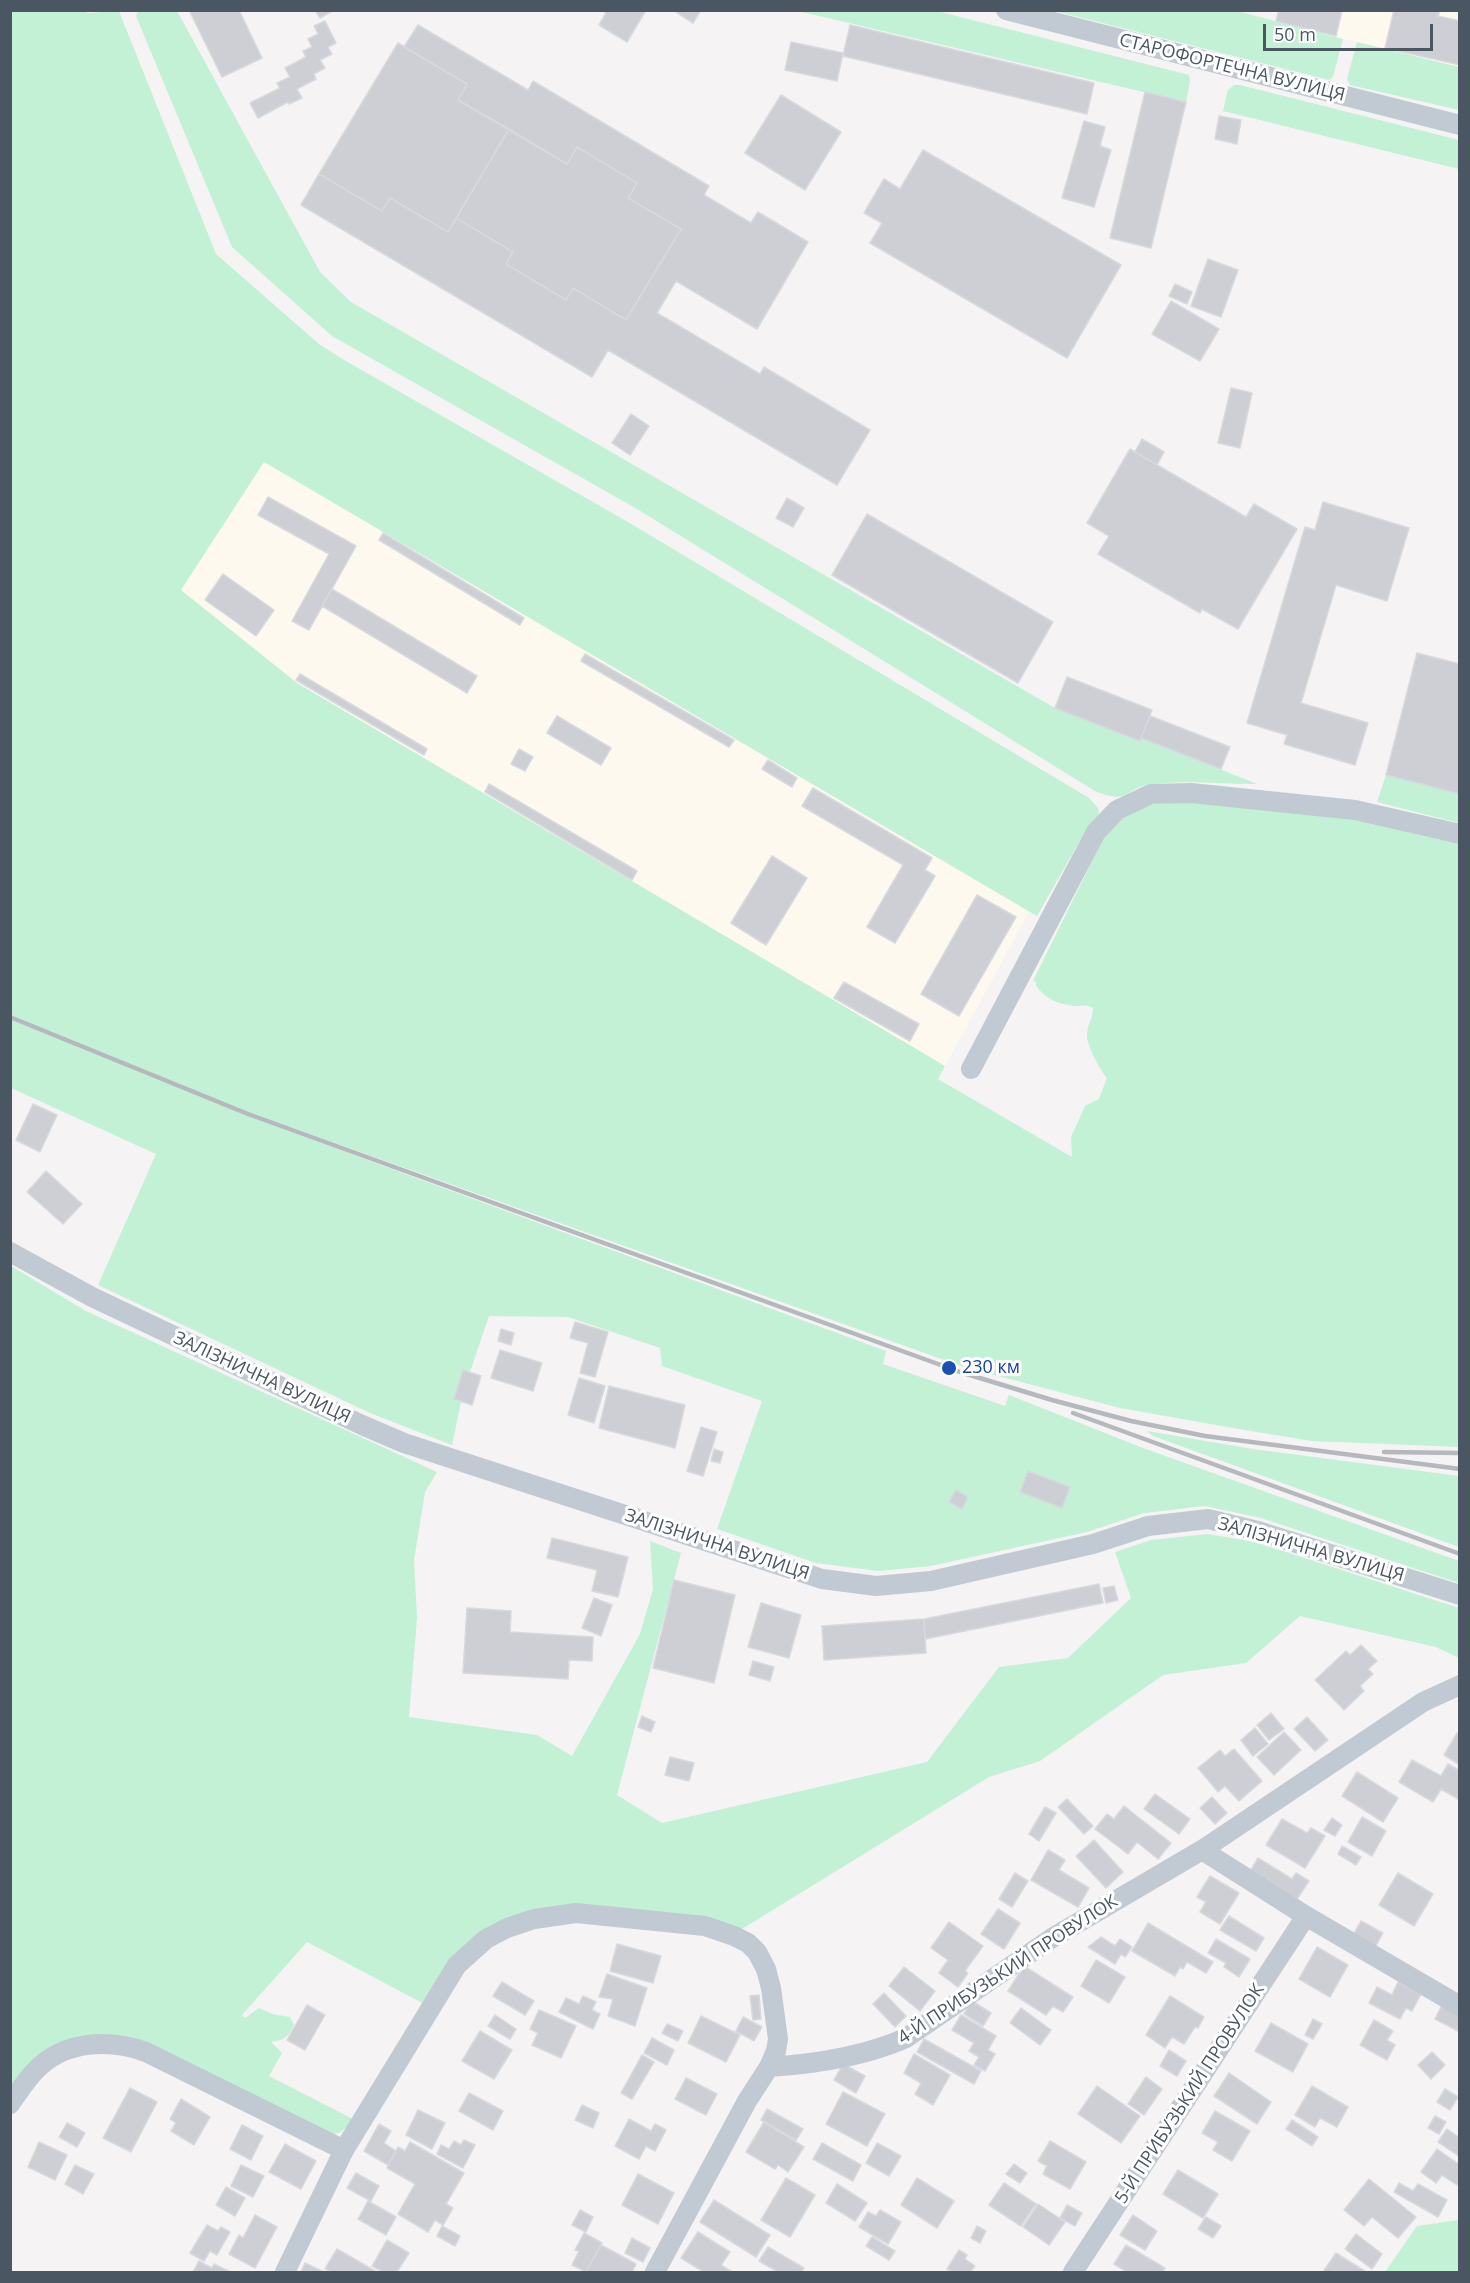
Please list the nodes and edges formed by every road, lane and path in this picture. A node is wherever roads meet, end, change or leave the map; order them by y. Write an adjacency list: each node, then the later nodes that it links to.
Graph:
1 (1005, 10): 2 (street, СТАРОФОРТЕЧНА ВУЛИЦЯ)
2 (1460, 124)
3 (1460, 834): 4 (street)
4 (971, 1069)
5 (10, 1251): 6 (street, ЗАЛІЗНИЧНА ВУЛИЦЯ)
6 (1460, 1595)
7 (1460, 1685): 8 (street, 4-Й ПРИБУЗЬКИЙ ПРОВУЛОК)
8 (1202, 1850): 9 (street); 11 (street, 4-Й ПРИБУЗЬКИЙ ПРОВУЛОК)
9 (1306, 1916): 10 (street); 16 (street, 5-Й ПРИБУЗЬКИЙ ПРОВУЛОК)
10 (1460, 2006)
11 (769, 2067): 13 (street); 15 (street)
12 (10, 2104): 13 (street)
13 (344, 2150): 14 (street)
14 (285, 2272)
15 (655, 2272)
16 (1073, 2272)

